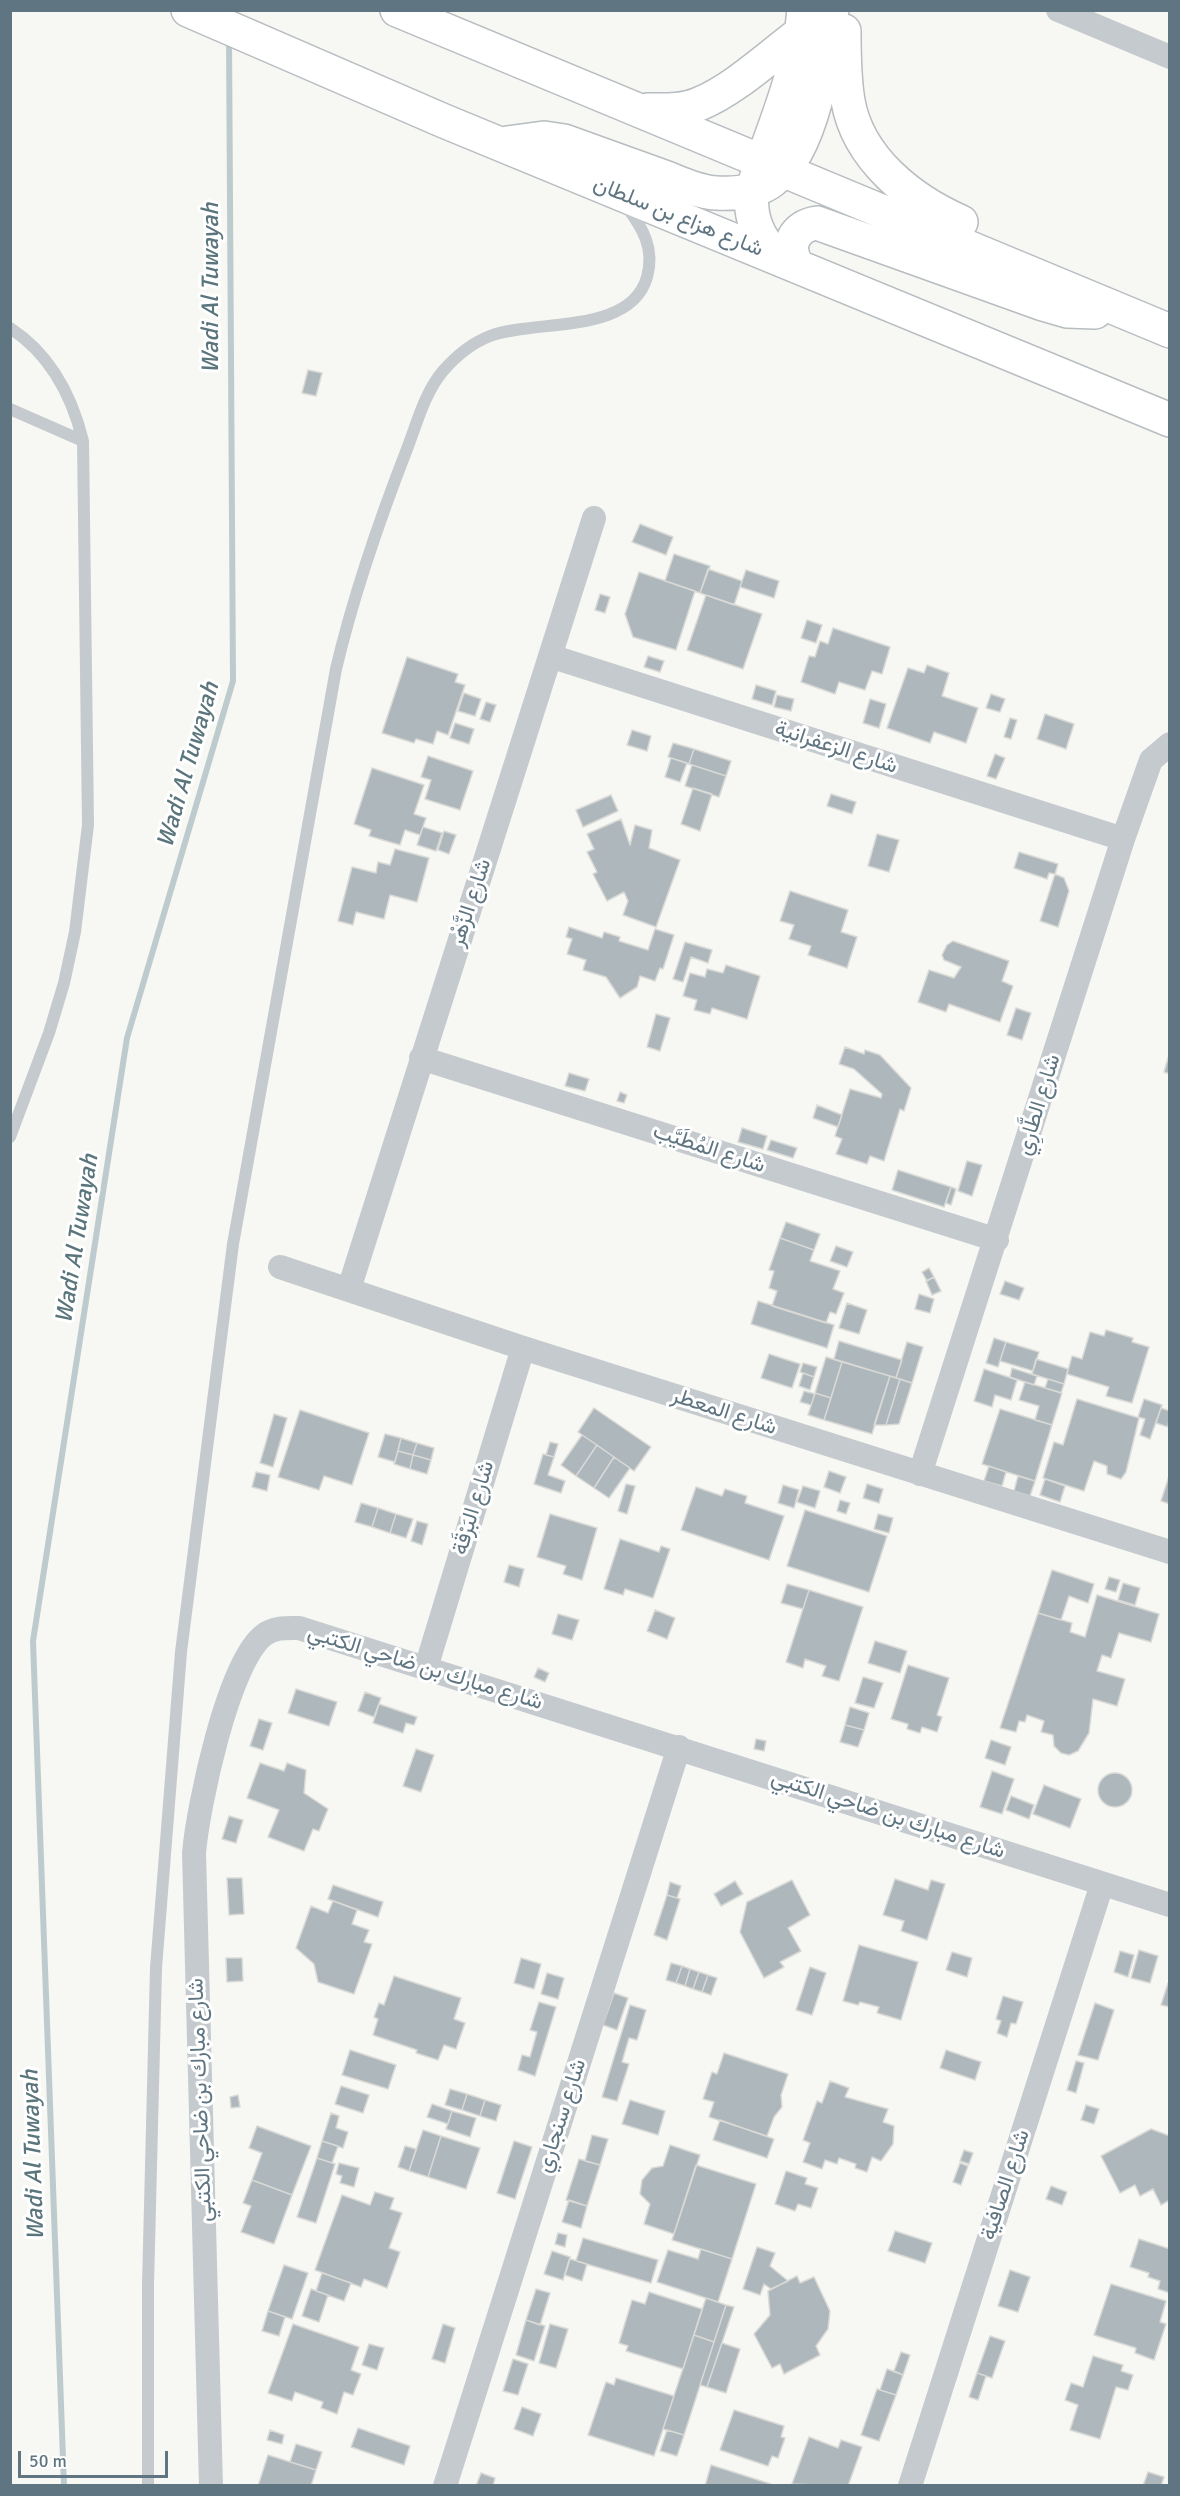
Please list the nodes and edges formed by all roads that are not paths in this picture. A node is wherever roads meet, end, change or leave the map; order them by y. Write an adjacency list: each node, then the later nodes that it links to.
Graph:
1 (188, 10): 9 (main road, شارع هزاع بن سلطان)
2 (398, 10): 8 (main road)
3 (832, 10): 10 (main road)
4 (845, 10): 13 (main road)
5 (1059, 10): 7 (street)
6 (803, 21): 8 (main road); 10 (main road)
7 (1170, 57)
8 (640, 111): 10 (main road)
9 (502, 144): 10 (main road); 11 (main road, شارع هزاع بن سلطان)
10 (766, 174): 12 (main road); 13 (main road)
11 (616, 191): 12 (main road, شارع هزاع بن سلطان); 37 (lane)
12 (787, 262): 13 (main road); 17 (main road, شارع هزاع بن سلطان)
13 (1118, 309): 15 (main road)
14 (10, 328): 18 (lane)
15 (1170, 331)
16 (10, 409): 18 (lane)
17 (1170, 420)
18 (83, 441): 24 (lane)
19 (594, 518): 20 (street, شارع الزَّهْر)
20 (550, 656): 22 (street, شارع الزعفرانية); 23 (street, شارع الزَّهْر)
21 (1170, 744): 22 (street, شارع الطَّارِي)
22 (1123, 839): 27 (street, شارع الطَّارِي)
23 (421, 1058): 27 (street, شارع المُطَيَّب); 29 (street, شارع الزَّهْر)
24 (31, 1082): 25 (lane); 26 (lane)
25 (10, 1114)
26 (10, 1137)
27 (997, 1240): 31 (street, شارع الطَّارِي)
28 (280, 1267): 29 (street, شارع المعطر)
29 (349, 1289): 30 (street, شارع المعطر)
30 (523, 1348): 31 (street, شارع المعطر); 33 (street, شارع البَرْقَة)
31 (920, 1474): 32 (street, شارع المعطر)
32 (1170, 1552)
33 (426, 1668): 34 (street, شارع مبارك بن ضاحي الكتبي); 38 (street, شارع مبارك بن ضاحي الكتبي)
34 (679, 1747): 35 (street, شارع مبارك بن ضاحي الكتبي); 39 (street, شارع سنجاري)
35 (1102, 1884): 36 (street, شارع مبارك بن ضاحي الكتبي); 40 (street, شارع الصافية)
36 (1170, 1905)
37 (148, 2486)
38 (211, 2486)
39 (445, 2486)
40 (910, 2486)

